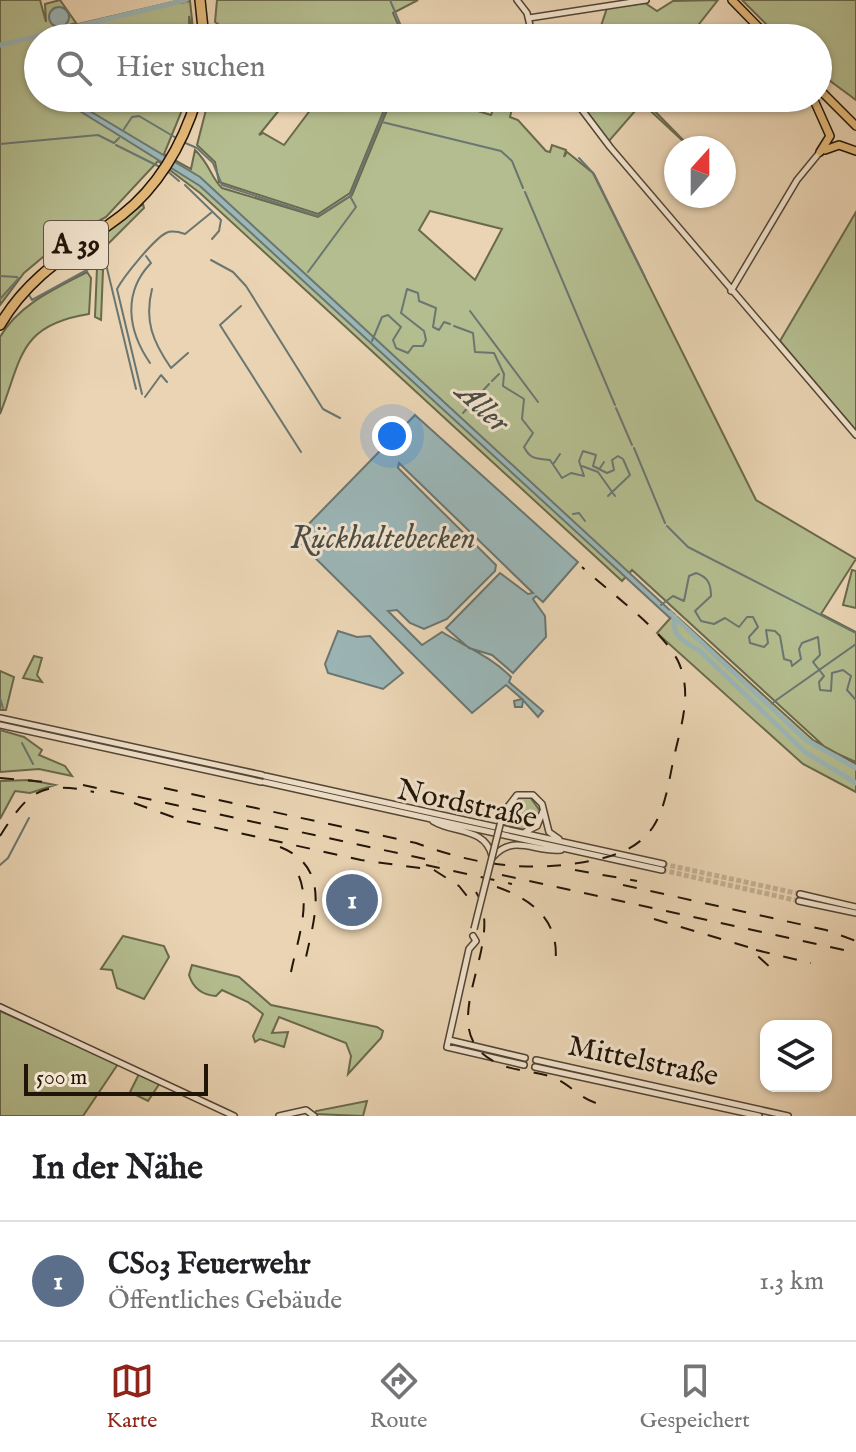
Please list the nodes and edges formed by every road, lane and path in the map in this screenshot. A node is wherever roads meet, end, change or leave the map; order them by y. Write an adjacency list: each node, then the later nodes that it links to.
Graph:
1 (517, 0): 5 (street)
2 (646, 0): 5 (street)
3 (732, 0): 8 (main road)
4 (199, 4): 6 (highway)
5 (529, 18): 7 (street)
6 (201, 24)
7 (530, 24)
8 (755, 24)
9 (832, 102): 13 (main road)
10 (191, 112): 16 (highway, A 39)
11 (584, 112): 17 (street)
12 (819, 112): 15 (main road)
13 (856, 126)
14 (856, 151): 15 (main road)
15 (820, 152): 17 (street)
16 (160, 172): 18 (highway, A 39); 19 (highway, A 39)
17 (731, 291): 20 (street)
18 (0, 318)
19 (0, 325)
20 (856, 435)
21 (0, 718): 23 (street, Nordstraße)
22 (0, 725): 23 (street, Nordstraße)
23 (265, 779): 25 (street, Nordstraße); 26 (street, Nordstraße)
24 (543, 810): 26 (street); 27 (street); 29 (street, bridge)
25 (429, 819): 28 (street, Nordstraße); 29 (street)
26 (521, 833): 27 (street, Nordstraße)
27 (573, 844): 28 (street, Nordstraße)
28 (566, 849): 29 (street)
29 (493, 858): 33 (street, Mittelstraße, bridge)
30 (800, 897): 31 (street)
31 (854, 910)
32 (0, 1007): 34 (street)
33 (524, 1061)
34 (234, 1116)
35 (279, 1116): 36 (street)
36 (314, 1116)
37 (759, 1116): 38 (street, Mittelstraße)
38 (788, 1116)

